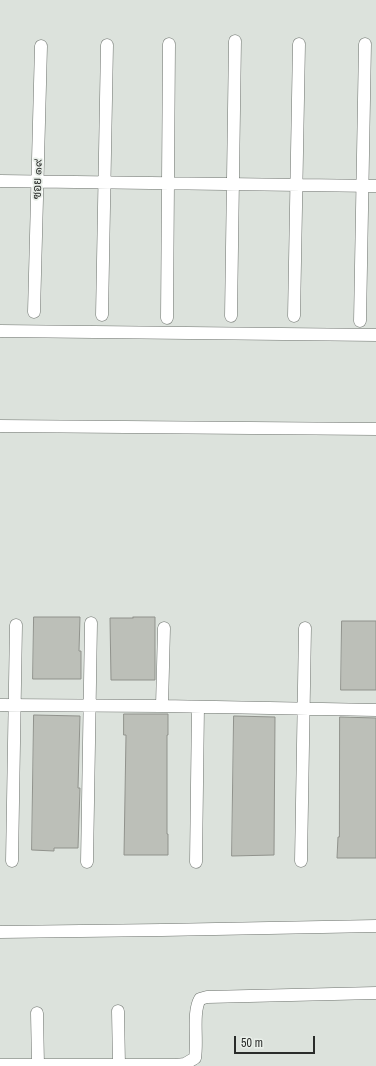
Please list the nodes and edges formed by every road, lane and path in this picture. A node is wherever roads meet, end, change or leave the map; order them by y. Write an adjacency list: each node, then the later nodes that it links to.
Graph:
1 (235, 41): 11 (street)
2 (169, 44): 10 (street)
3 (299, 44): 12 (street)
4 (365, 44): 13 (street)
5 (106, 45): 9 (street)
6 (41, 46): 8 (street, ซอย ๑๙)
7 (0, 181): 8 (street)
8 (38, 182): 9 (street); 15 (street, ซอย ๑๙)
9 (104, 182): 10 (street); 16 (street)
10 (169, 183): 11 (street); 19 (street)
11 (233, 184): 12 (street); 17 (street)
12 (297, 184): 13 (street); 18 (street)
13 (363, 185): 14 (street); 20 (street)
14 (376, 186)
15 (34, 312)
16 (102, 315)
17 (231, 316)
18 (294, 316)
19 (167, 318)
20 (360, 321)
21 (0, 331): 22 (street)
22 (376, 335)
23 (0, 426): 24 (street)
24 (376, 429)
25 (91, 623): 31 (street)
26 (16, 625): 30 (street)
27 (164, 628): 32 (street)
28 (305, 628): 34 (street)
29 (0, 705): 30 (street)
30 (15, 706): 31 (street); 36 (street)
31 (90, 706): 32 (street); 38 (street)
32 (162, 706): 33 (street)
33 (198, 707): 34 (street); 39 (street)
34 (304, 710): 35 (street); 37 (street)
35 (376, 710)
36 (12, 860)
37 (301, 861)
38 (87, 862)
39 (196, 862)
40 (376, 926): 41 (street)
41 (0, 932)
42 (376, 993): 47 (street)
43 (118, 1011): 47 (street)
44 (37, 1013): 45 (street)
45 (38, 1064): 46 (street); 47 (street)
46 (0, 1065)
47 (119, 1065)

